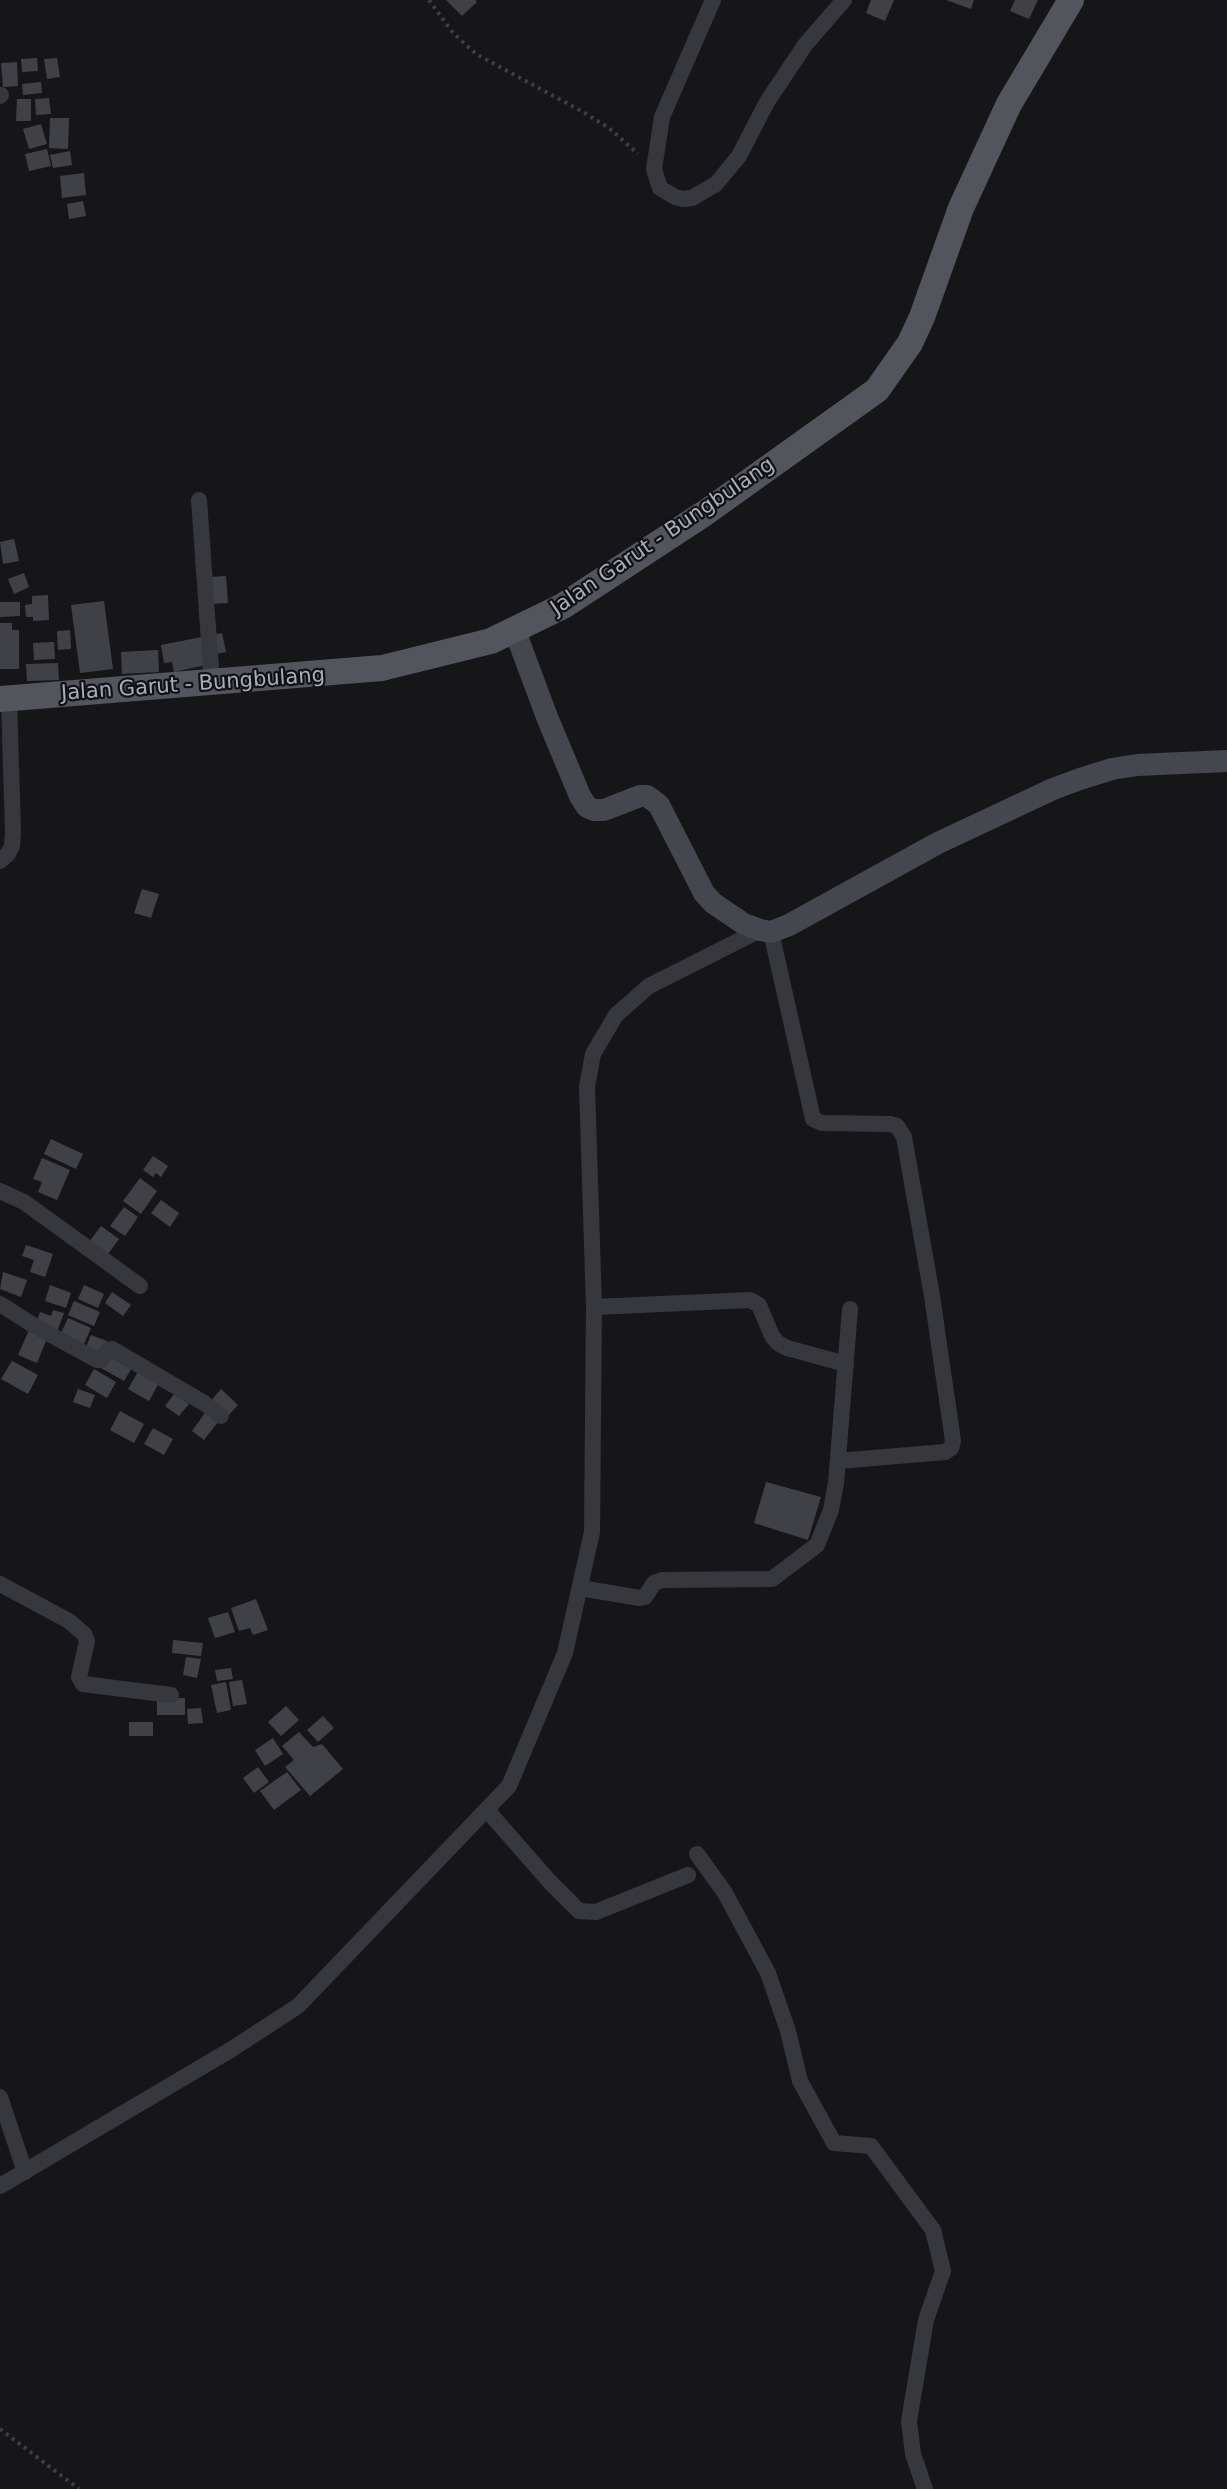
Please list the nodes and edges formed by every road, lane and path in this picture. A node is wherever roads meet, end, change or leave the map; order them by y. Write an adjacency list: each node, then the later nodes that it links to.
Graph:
1 (429, 0): 5 (path)
2 (713, 0): 5 (street)
3 (844, 0): 5 (street)
4 (1071, 0): 7 (main road, Jalan Garut - Bungbulang)
5 (654, 169)
6 (199, 500): 8 (street)
7 (515, 631): 8 (main road, Jalan Garut - Bungbulang); 12 (street)
8 (212, 684): 9 (main road, Jalan Garut - Bungbulang)
9 (5, 699): 11 (street)
10 (1227, 761): 12 (street)
11 (0, 861)
12 (766, 931): 16 (street); 20 (street)
13 (0, 1191): 14 (street)
14 (140, 1286)
15 (0, 1304): 19 (street)
16 (594, 1307): 18 (street); 22 (street)
17 (850, 1309): 18 (street)
18 (846, 1364): 20 (street)
19 (221, 1416)
20 (838, 1461): 22 (street)
21 (0, 1584): 23 (street)
22 (580, 1588): 24 (street)
23 (171, 1695)
24 (487, 1810): 26 (street); 28 (street)
25 (697, 1854): 32 (street)
26 (687, 1875)
27 (0, 2097): 28 (street)
28 (25, 2172): 29 (street)
29 (0, 2186)
30 (0, 2429): 31 (path)
31 (79, 2489)
32 (925, 2489)

